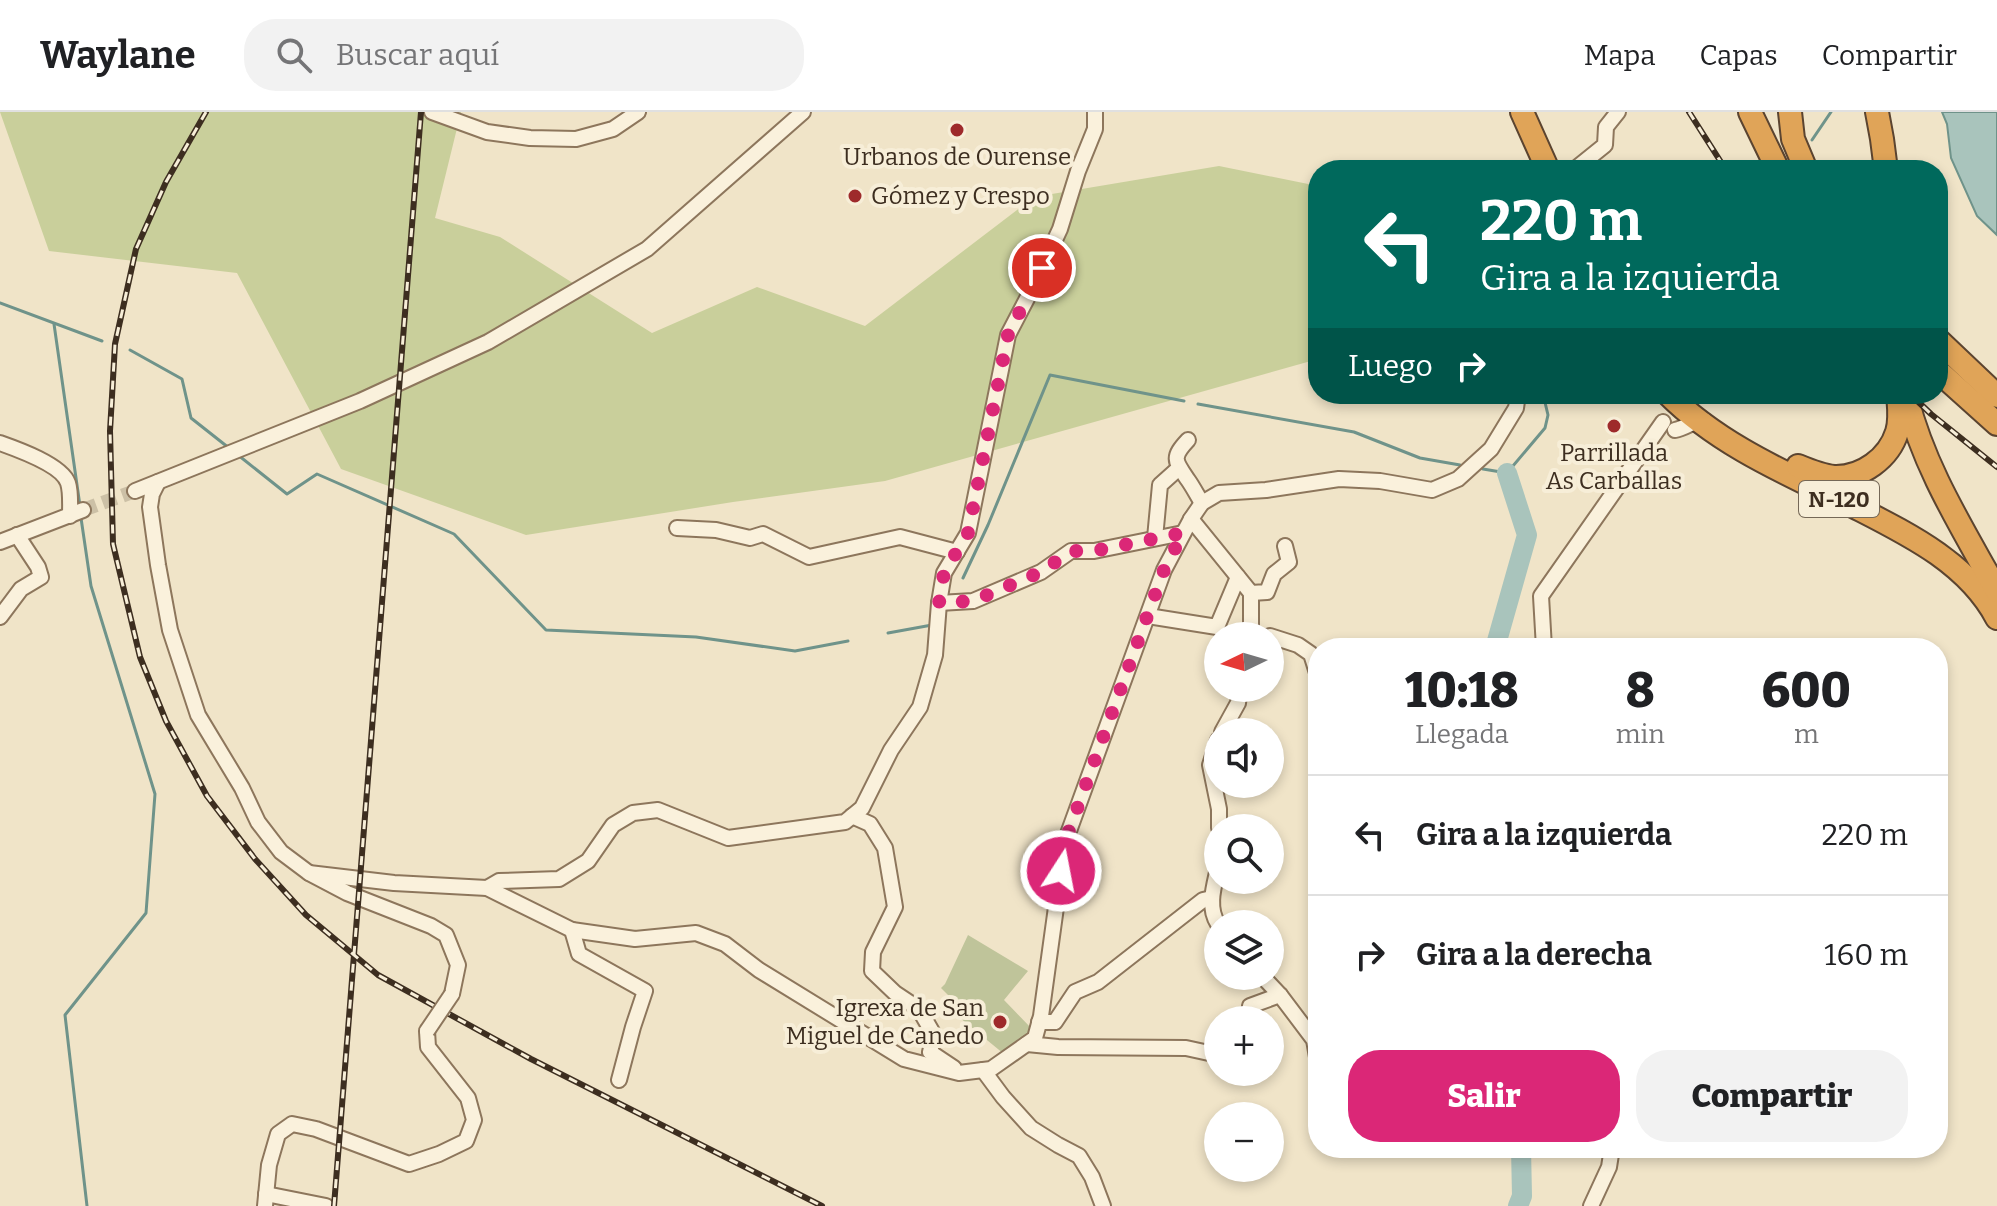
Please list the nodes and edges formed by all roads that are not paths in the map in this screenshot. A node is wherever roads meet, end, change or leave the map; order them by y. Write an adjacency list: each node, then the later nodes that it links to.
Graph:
1 (638, 112): 9 (street)
2 (803, 112): 27 (street)
3 (1095, 112): 36 (street)
4 (1522, 112): 10 (highway)
5 (1618, 112): 11 (street)
6 (1750, 112): 12 (highway)
7 (1790, 112): 13 (highway)
8 (1877, 112): 14 (highway)
9 (440, 113)
10 (1544, 160)
11 (1586, 160)
12 (1773, 160)
13 (1802, 160)
14 (1885, 160)
15 (1948, 349): 17 (highway)
16 (1948, 380): 23 (highway)
17 (1997, 396)
18 (1517, 404): 29 (street)
19 (1682, 404): 22 (highway, N-120)
20 (1900, 404): 22 (highway, N-120)
21 (1904, 404): 38 (highway, N-120)
22 (1705, 420): 43 (highway, N-120); 45 (street)
23 (1997, 424)
24 (1188, 440): 26 (street)
25 (0, 443): 32 (street)
26 (1179, 468): 29 (street); 33 (street)
27 (158, 482): 28 (street); 49 (street)
28 (135, 491)
29 (1202, 503): 30 (street)
30 (1187, 526): 33 (street); 37 (street); 41 (street)
31 (677, 528): 36 (street)
32 (17, 535): 34 (street); 42 (street)
33 (1155, 538): 40 (street)
34 (0, 542)
35 (1285, 546): 39 (street)
36 (957, 552): 40 (street)
37 (1238, 577): 39 (street); 41 (street)
38 (1997, 591)
39 (1251, 593): 44 (street)
40 (939, 603): 48 (street)
41 (1148, 616): 58 (street)
42 (0, 617)
43 (1997, 618)
44 (1252, 622)
45 (1543, 638)
46 (1284, 640): 47 (street)
47 (1308, 652)
48 (852, 816): 50 (street); 63 (street)
49 (309, 873): 50 (street); 66 (street, bridge)
50 (487, 888): 54 (street)
51 (1213, 894): 52 (street)
52 (1212, 898): 53 (street); 58 (street)
53 (1213, 910)
54 (572, 930): 63 (street); 64 (street)
55 (1275, 990): 56 (street)
56 (1280, 995): 57 (street); 59 (street)
57 (1250, 1006)
58 (1039, 1022): 60 (street)
59 (1308, 1032)
60 (1027, 1044): 61 (street); 62 (street)
61 (1204, 1052)
62 (983, 1070): 63 (street); 68 (street)
63 (961, 1073)
64 (619, 1080)
65 (1610, 1158): 69 (street)
66 (266, 1200): 67 (street)
67 (326, 1206)
68 (1103, 1206)
69 (1591, 1206)

